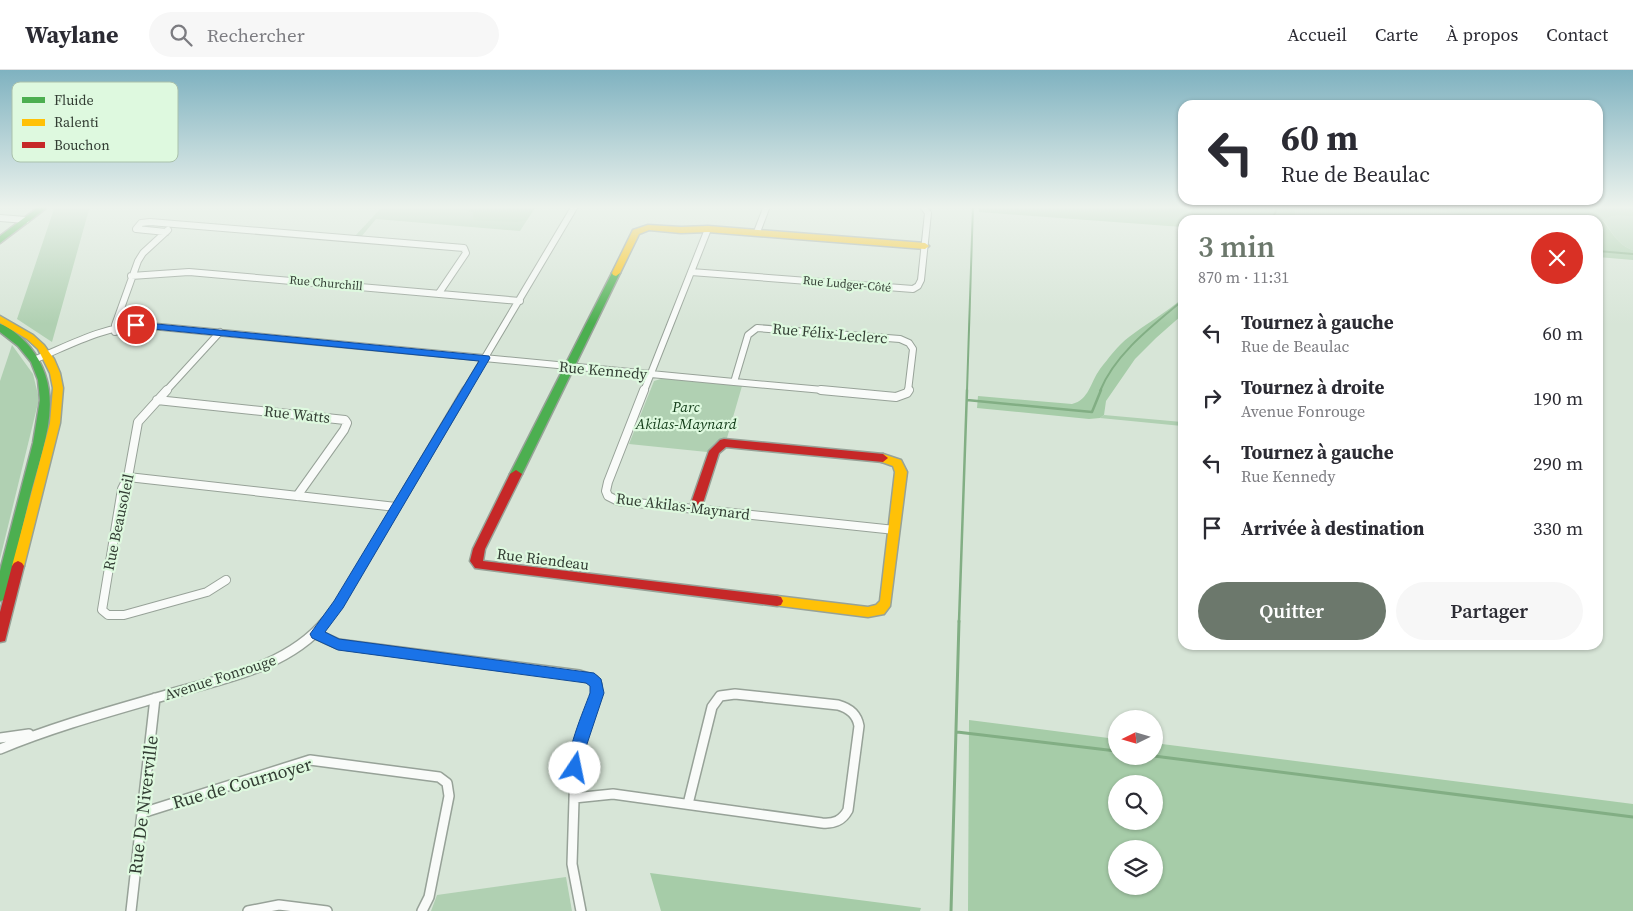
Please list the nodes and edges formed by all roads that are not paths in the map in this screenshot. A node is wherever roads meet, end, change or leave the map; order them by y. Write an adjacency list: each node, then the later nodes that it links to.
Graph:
1 (152, 245): 9 (street)
2 (421, 245): 10 (street)
3 (553, 245): 11 (street, Avenue Fonrouge)
4 (629, 245): 19 (street, Rue Riendeau)
5 (702, 245): 8 (street, Rue Akilas-Maynard)
6 (916, 245): 7 (street)
7 (925, 246): 8 (street, Rue Ludger-Côté)
8 (692, 272): 20 (street, Rue Akilas-Maynard)
9 (132, 276): 10 (street, Rue Churchill); 14 (street)
10 (439, 293): 11 (street, Rue Churchill)
11 (520, 300): 17 (street, Avenue Fonrouge)
12 (0, 319): 16 (street)
13 (0, 327): 18 (street)
14 (115, 330): 15 (street, Rue Kennedy); 16 (street, Rue Kennedy)
15 (218, 334): 17 (street, Rue Kennedy); 23 (street, Rue Beausoleil)
16 (49, 356): 18 (street, Rue Kennedy); 32 (street)
17 (485, 358): 19 (street, Rue Kennedy); 26 (street, Avenue Fonrouge)
18 (37, 361): 30 (street)
19 (569, 367): 20 (street, Rue Kennedy); 28 (street, Rue Riendeau)
20 (651, 374): 21 (street, Rue Kennedy); 27 (street, Rue Akilas-Maynard)
21 (734, 382): 22 (street, Rue Kennedy); 22 (street, Rue Félix-Leclerc)
22 (907, 393)
23 (158, 400): 24 (street, Rue Beausoleil); 25 (street, Rue Watts)
24 (128, 476): 25 (street); 29 (street, Rue Beausoleil)
25 (297, 496): 26 (street)
26 (396, 507): 31 (street, Avenue Fonrouge)
27 (695, 509): 28 (street, Rue Akilas-Maynard); 28 (street)
28 (895, 530)
29 (226, 580)
30 (0, 596)
31 (316, 634): 33 (street, Avenue Fonrouge); 37 (street)
32 (0, 637)
33 (155, 698): 34 (street, Avenue Fonrouge); 39 (street, Rue De Niverville)
34 (41, 732): 35 (street); 36 (street)
35 (0, 738)
36 (0, 749)
37 (574, 798): 38 (street); 44 (street)
38 (688, 804): 38 (street)
39 (142, 813): 40 (street, Rue De Niverville); 43 (street, Rue de Cournoyer)
40 (130, 911)
41 (248, 911): 42 (street)
42 (327, 911)
43 (422, 911)
44 (581, 911)

